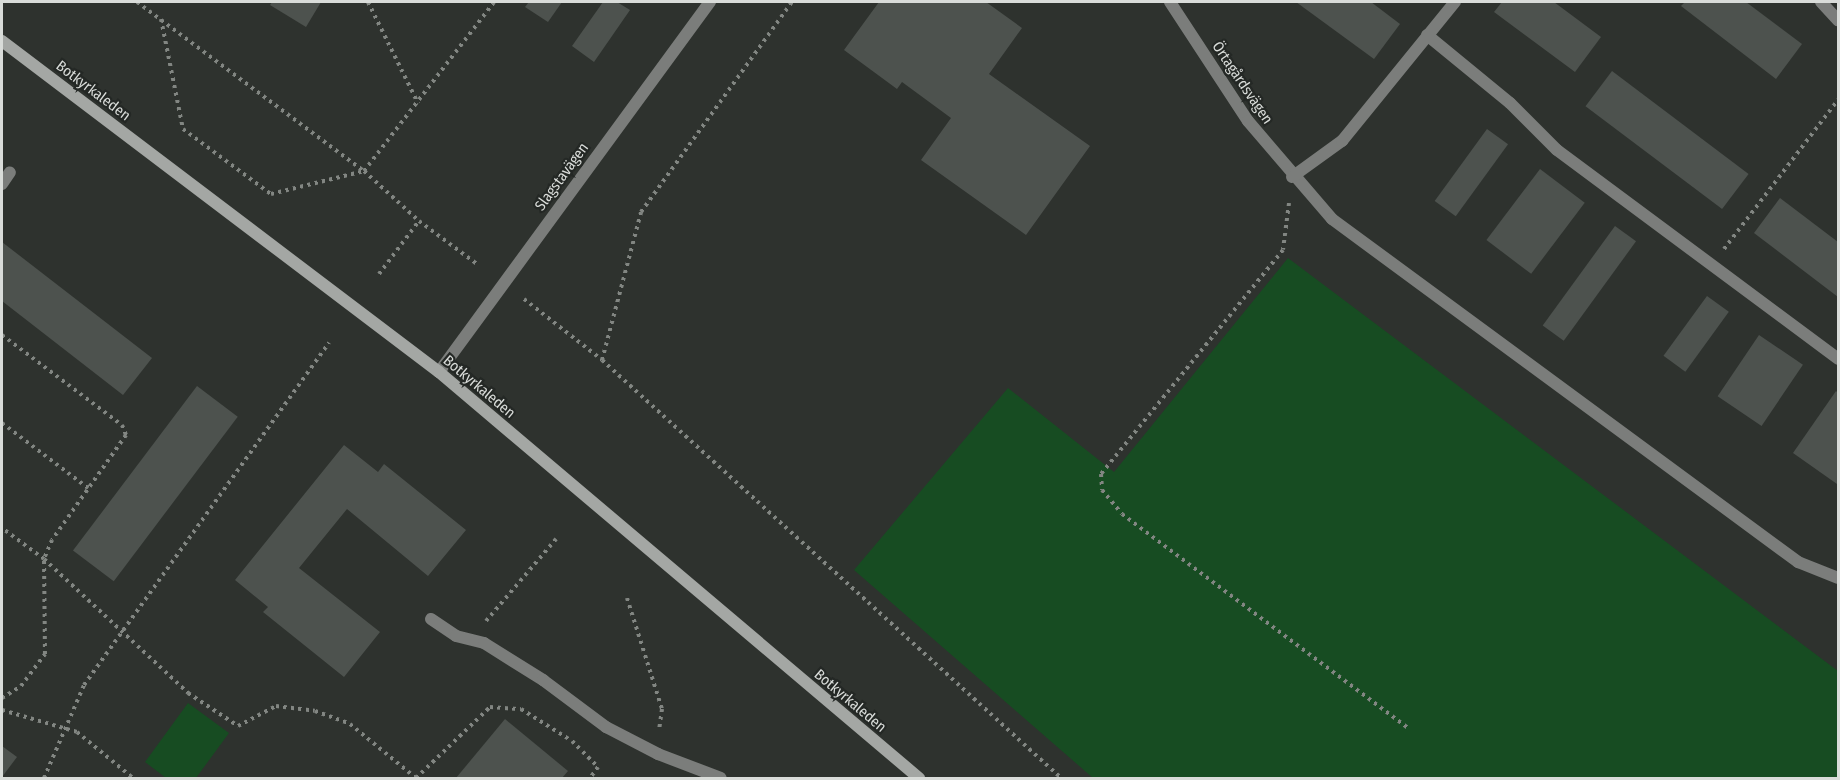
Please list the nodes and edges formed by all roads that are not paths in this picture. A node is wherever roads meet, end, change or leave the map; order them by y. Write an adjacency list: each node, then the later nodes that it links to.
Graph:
1 (710, 2): 12 (street, Slagstavägen)
2 (1170, 2): 9 (street, Örtagårdsvägen)
3 (1821, 2): 5 (street)
4 (1448, 4): 6 (street)
5 (1839, 20)
6 (1427, 35): 9 (street); 11 (street)
7 (2, 41): 12 (main road, Botkyrkaleden)
8 (10, 172): 10 (street)
9 (1292, 177): 13 (street, Örtagårdsvägen)
10 (2, 184)
11 (1839, 359)
12 (439, 372): 16 (main road, Botkyrkaleden)
13 (1839, 578)
14 (431, 619): 15 (street)
15 (721, 778)
16 (919, 778)

